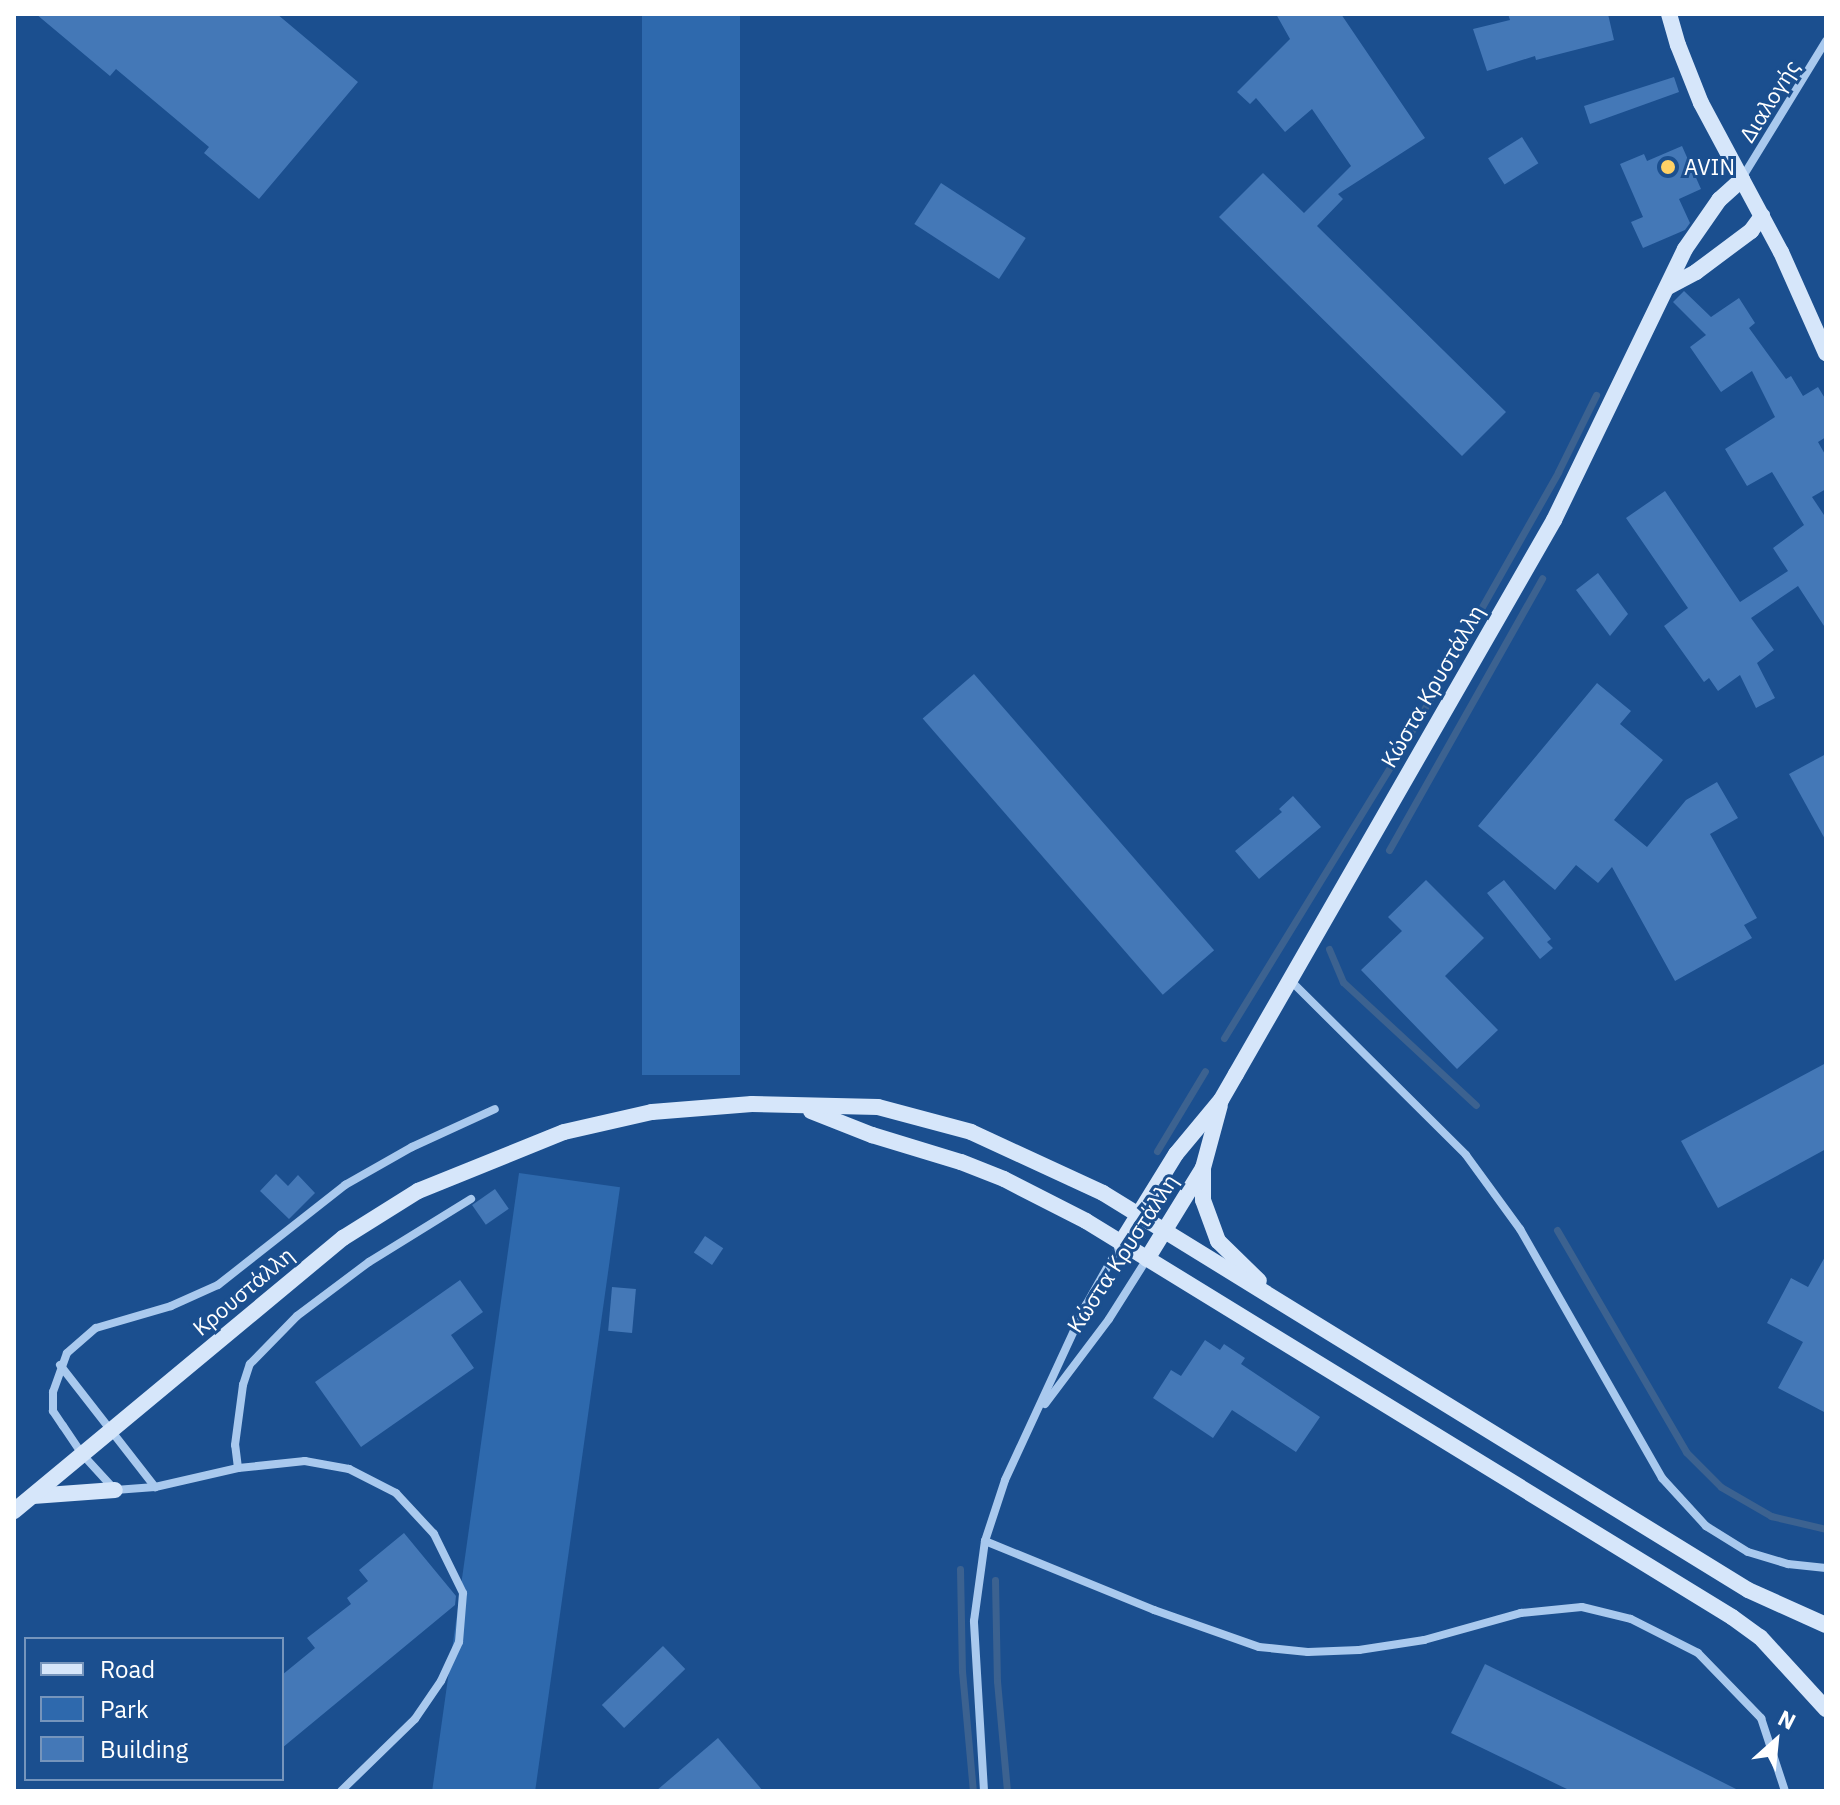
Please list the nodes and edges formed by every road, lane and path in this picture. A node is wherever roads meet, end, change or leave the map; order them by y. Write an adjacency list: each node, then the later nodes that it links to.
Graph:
1 (1669, 14): 3 (street)
2 (1826, 41): 3 (street, Διαλογής)
3 (1742, 179): 4 (street); 5 (street, Κώστα Κρυστάλλη)
4 (1762, 216): 5 (street); 6 (street)
5 (1668, 287): 7 (street, Κώστα Κρυστάλλη)
6 (1826, 353)
7 (1290, 980): 8 (street, Κώστα Κρυστάλλη); 28 (street)
8 (1221, 1100): 11 (street, Κώστα Κρυστάλλη); 13 (street, Κώστα Κρυστάλλη)
9 (802, 1108): 13 (street); 15 (street); 20 (street, Κρουστάλλη)
10 (495, 1109): 18 (street)
11 (1203, 1168): 14 (street, Κώστα Κρυστάλλη); 17 (street)
12 (471, 1199): 22 (street)
13 (1139, 1215): 14 (street); 15 (street, Κώστα Κρυστάλλη)
14 (1165, 1231): 16 (street, Κώστα Κρυστάλλη); 17 (street)
15 (1121, 1243): 16 (street); 19 (street, Κώστα Κρυστάλλη)
16 (1147, 1259): 19 (street, Κώστα Κρυστάλλη); 30 (street)
17 (1297, 1314): 29 (street)
18 (60, 1365): 20 (street); 21 (street)
19 (1035, 1418): 27 (street, Κώστα Κρυστάλλη)
20 (111, 1430): 21 (street, Κρουστάλλη); 23 (street)
21 (82, 1454): 24 (street); 25 (street, Κρουστάλλη)
22 (238, 1468): 23 (street); 31 (street)
23 (155, 1487): 24 (street)
24 (115, 1490): 25 (street)
25 (33, 1496): 26 (street, Κρουστάλλη)
26 (14, 1511)
27 (985, 1541): 32 (street, Κώστα Κρυστάλλη); 33 (street)
28 (1826, 1568)
29 (1826, 1625)
30 (1826, 1709)
31 (341, 1791)
32 (984, 1791)
33 (1785, 1791)

